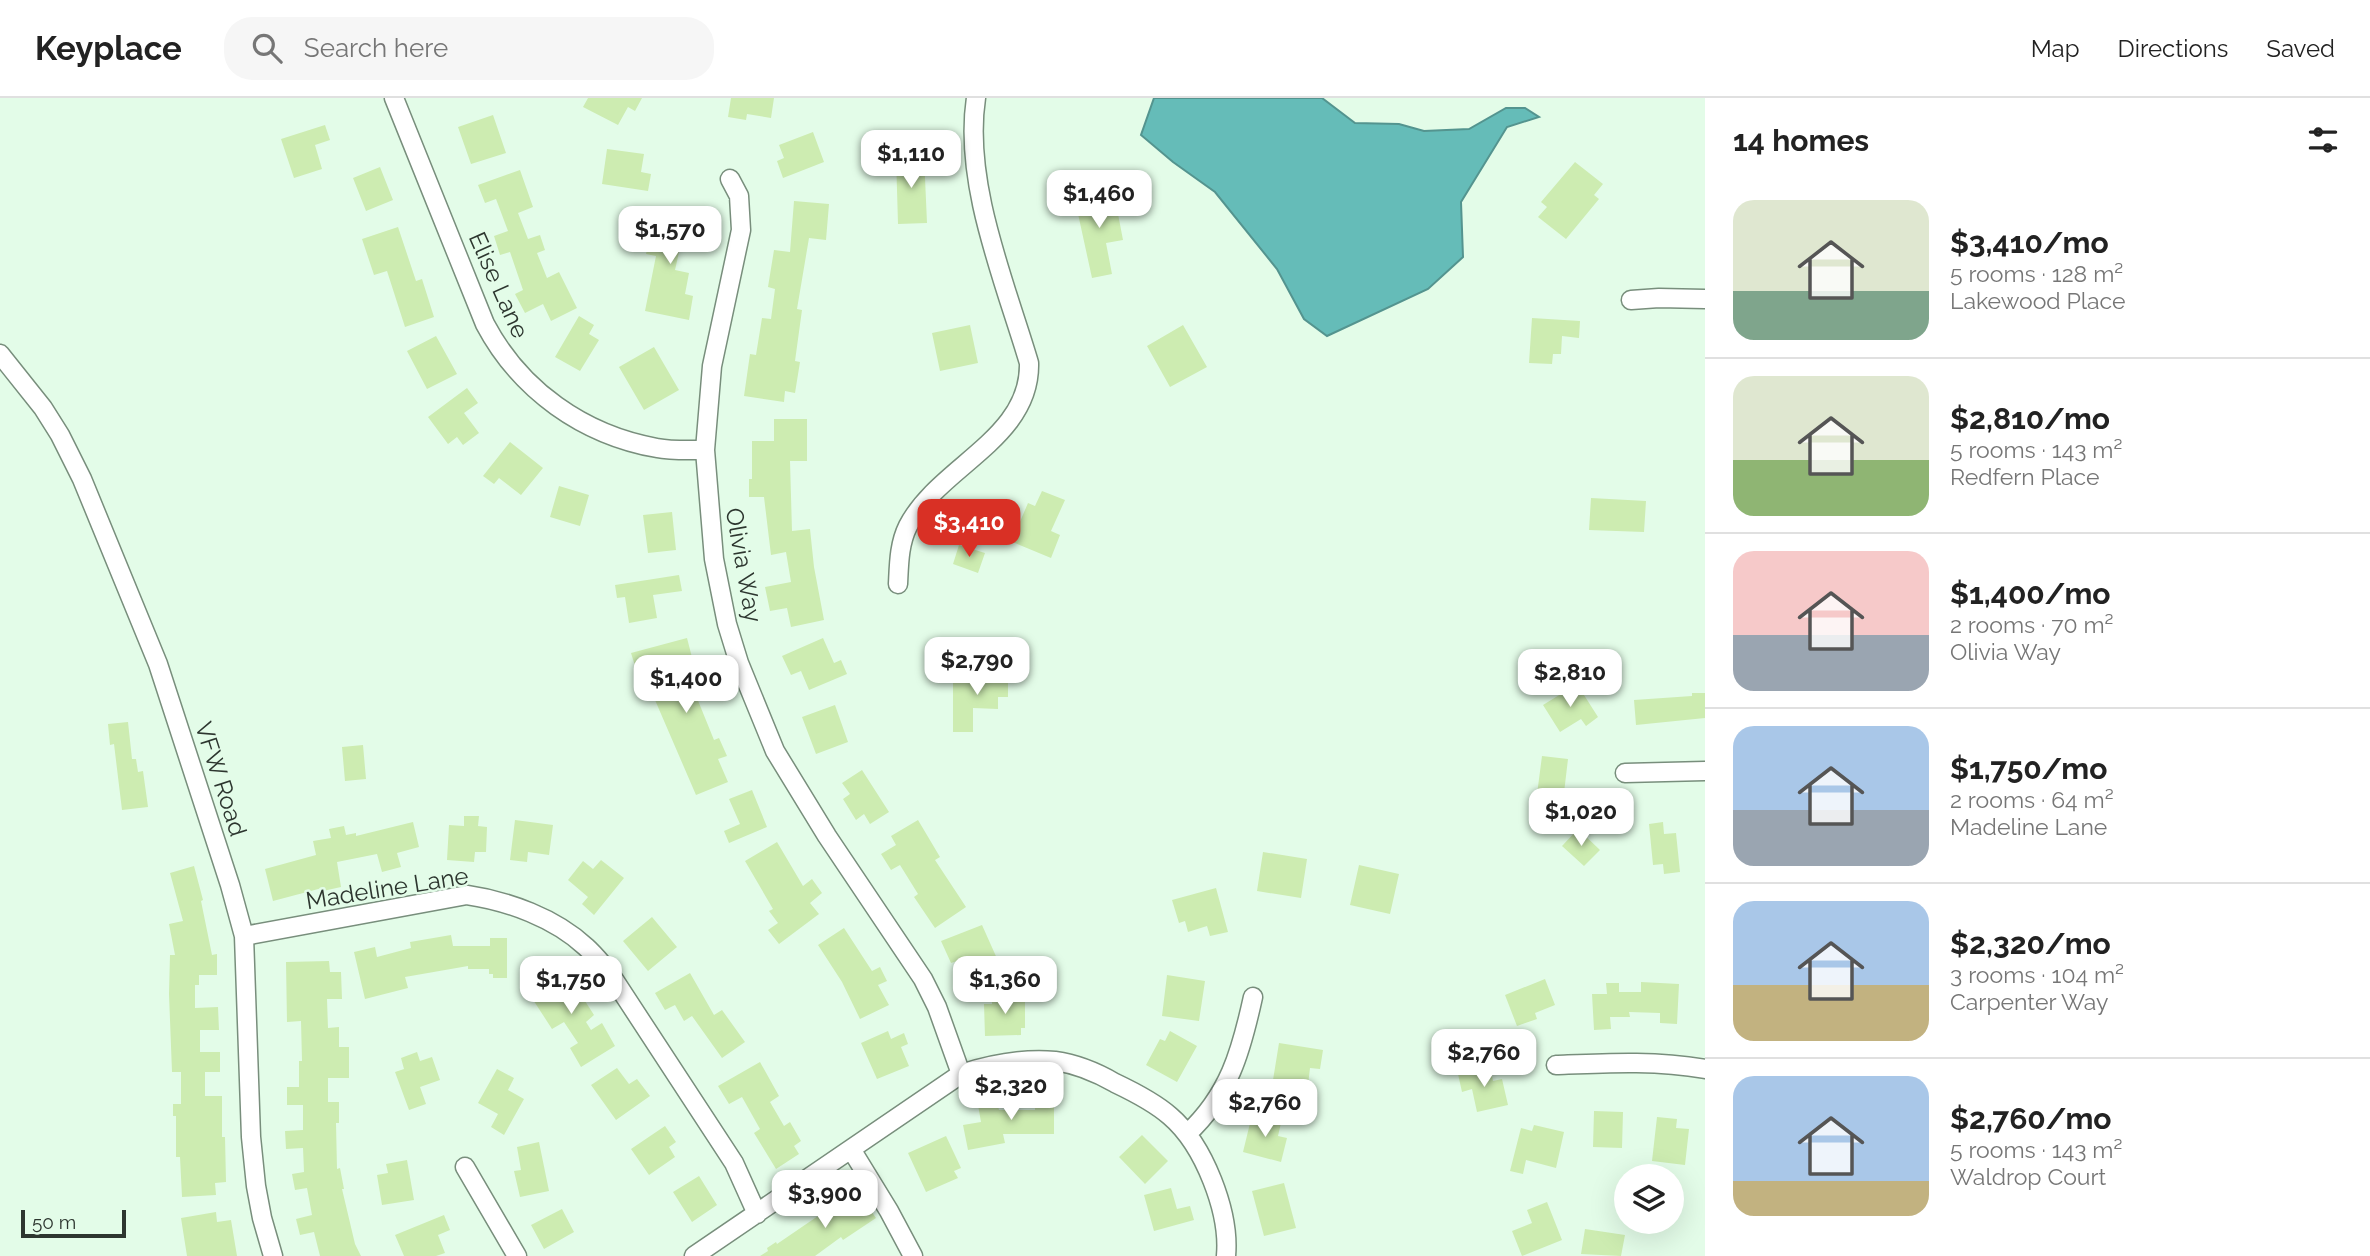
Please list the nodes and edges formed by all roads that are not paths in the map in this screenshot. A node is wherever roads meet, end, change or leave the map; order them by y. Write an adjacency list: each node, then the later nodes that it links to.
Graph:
1 (394, 98): 7 (street, Elise Lane)
2 (976, 98): 8 (street)
3 (730, 178): 7 (street, Olivia Way)
4 (1631, 299): 5 (street)
5 (1705, 299)
6 (0, 354): 11 (street, VFW Road)
7 (705, 450): 15 (street, Olivia Way)
8 (898, 584)
9 (1705, 771): 10 (street)
10 (1625, 773)
11 (244, 936): 19 (street, Madeline Lane); 20 (street, VFW Road)
12 (1253, 998): 16 (street)
13 (1556, 1065): 14 (street)
14 (1705, 1069)
15 (961, 1074): 16 (street); 17 (street)
16 (1187, 1134): 24 (street)
17 (850, 1149): 19 (street); 23 (street)
18 (466, 1167): 21 (street)
19 (757, 1214): 22 (street)
20 (273, 1256)
21 (517, 1256)
22 (694, 1256)
23 (913, 1256)
24 (1226, 1256)

